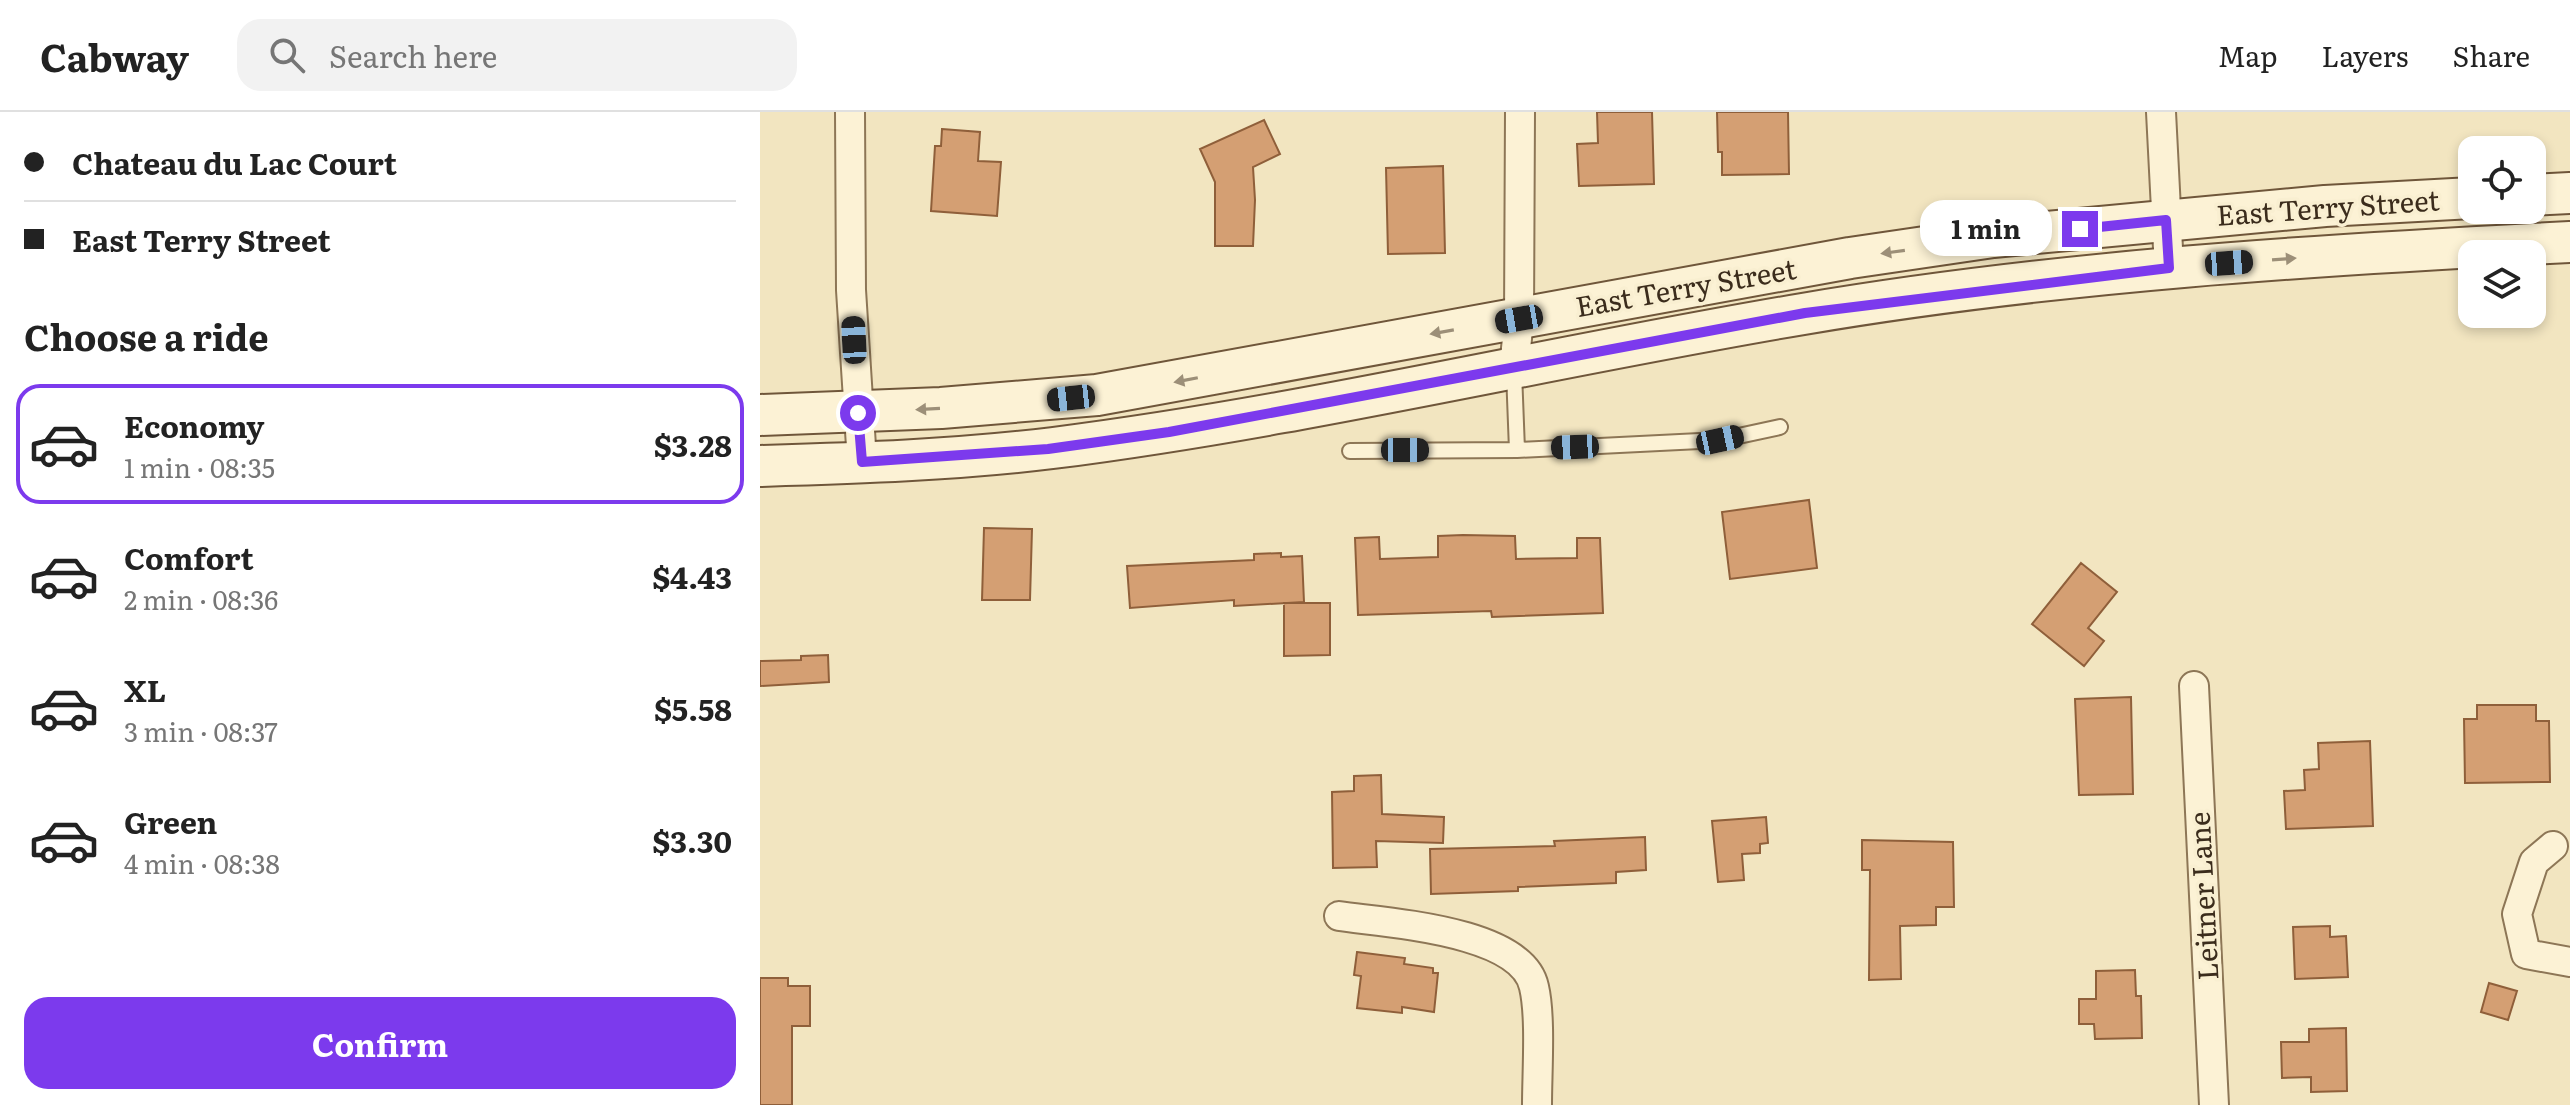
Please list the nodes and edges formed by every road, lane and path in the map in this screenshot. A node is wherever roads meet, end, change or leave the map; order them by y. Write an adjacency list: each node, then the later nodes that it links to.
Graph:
1 (850, 112): 12 (street)
2 (1520, 112): 10 (street)
3 (2161, 112): 7 (street)
4 (2570, 193): 5 (street)
5 (2546, 194)
6 (2458, 199): 7 (street, East Terry Street)
7 (2166, 220): 9 (street); 10 (street, East Terry Street, one-way to 10)
8 (2570, 242): 9 (street, one-way to 8)
9 (2169, 268): 11 (street)
10 (1519, 319): 11 (street); 12 (street, East Terry Street, one-way to 12)
11 (1514, 368): 15 (lane); 17 (street)
12 (858, 413): 13 (street, East Terry Street); 17 (street)
13 (760, 415)
14 (1780, 427): 15 (lane)
15 (1517, 450): 16 (lane)
16 (1350, 451)
17 (862, 462): 18 (street)
18 (760, 466)
19 (2194, 686): 24 (street, Leitner Lane)
20 (2553, 846): 22 (street)
21 (1339, 916): 23 (street)
22 (2570, 962)
23 (1537, 1105)
24 (2214, 1105)

